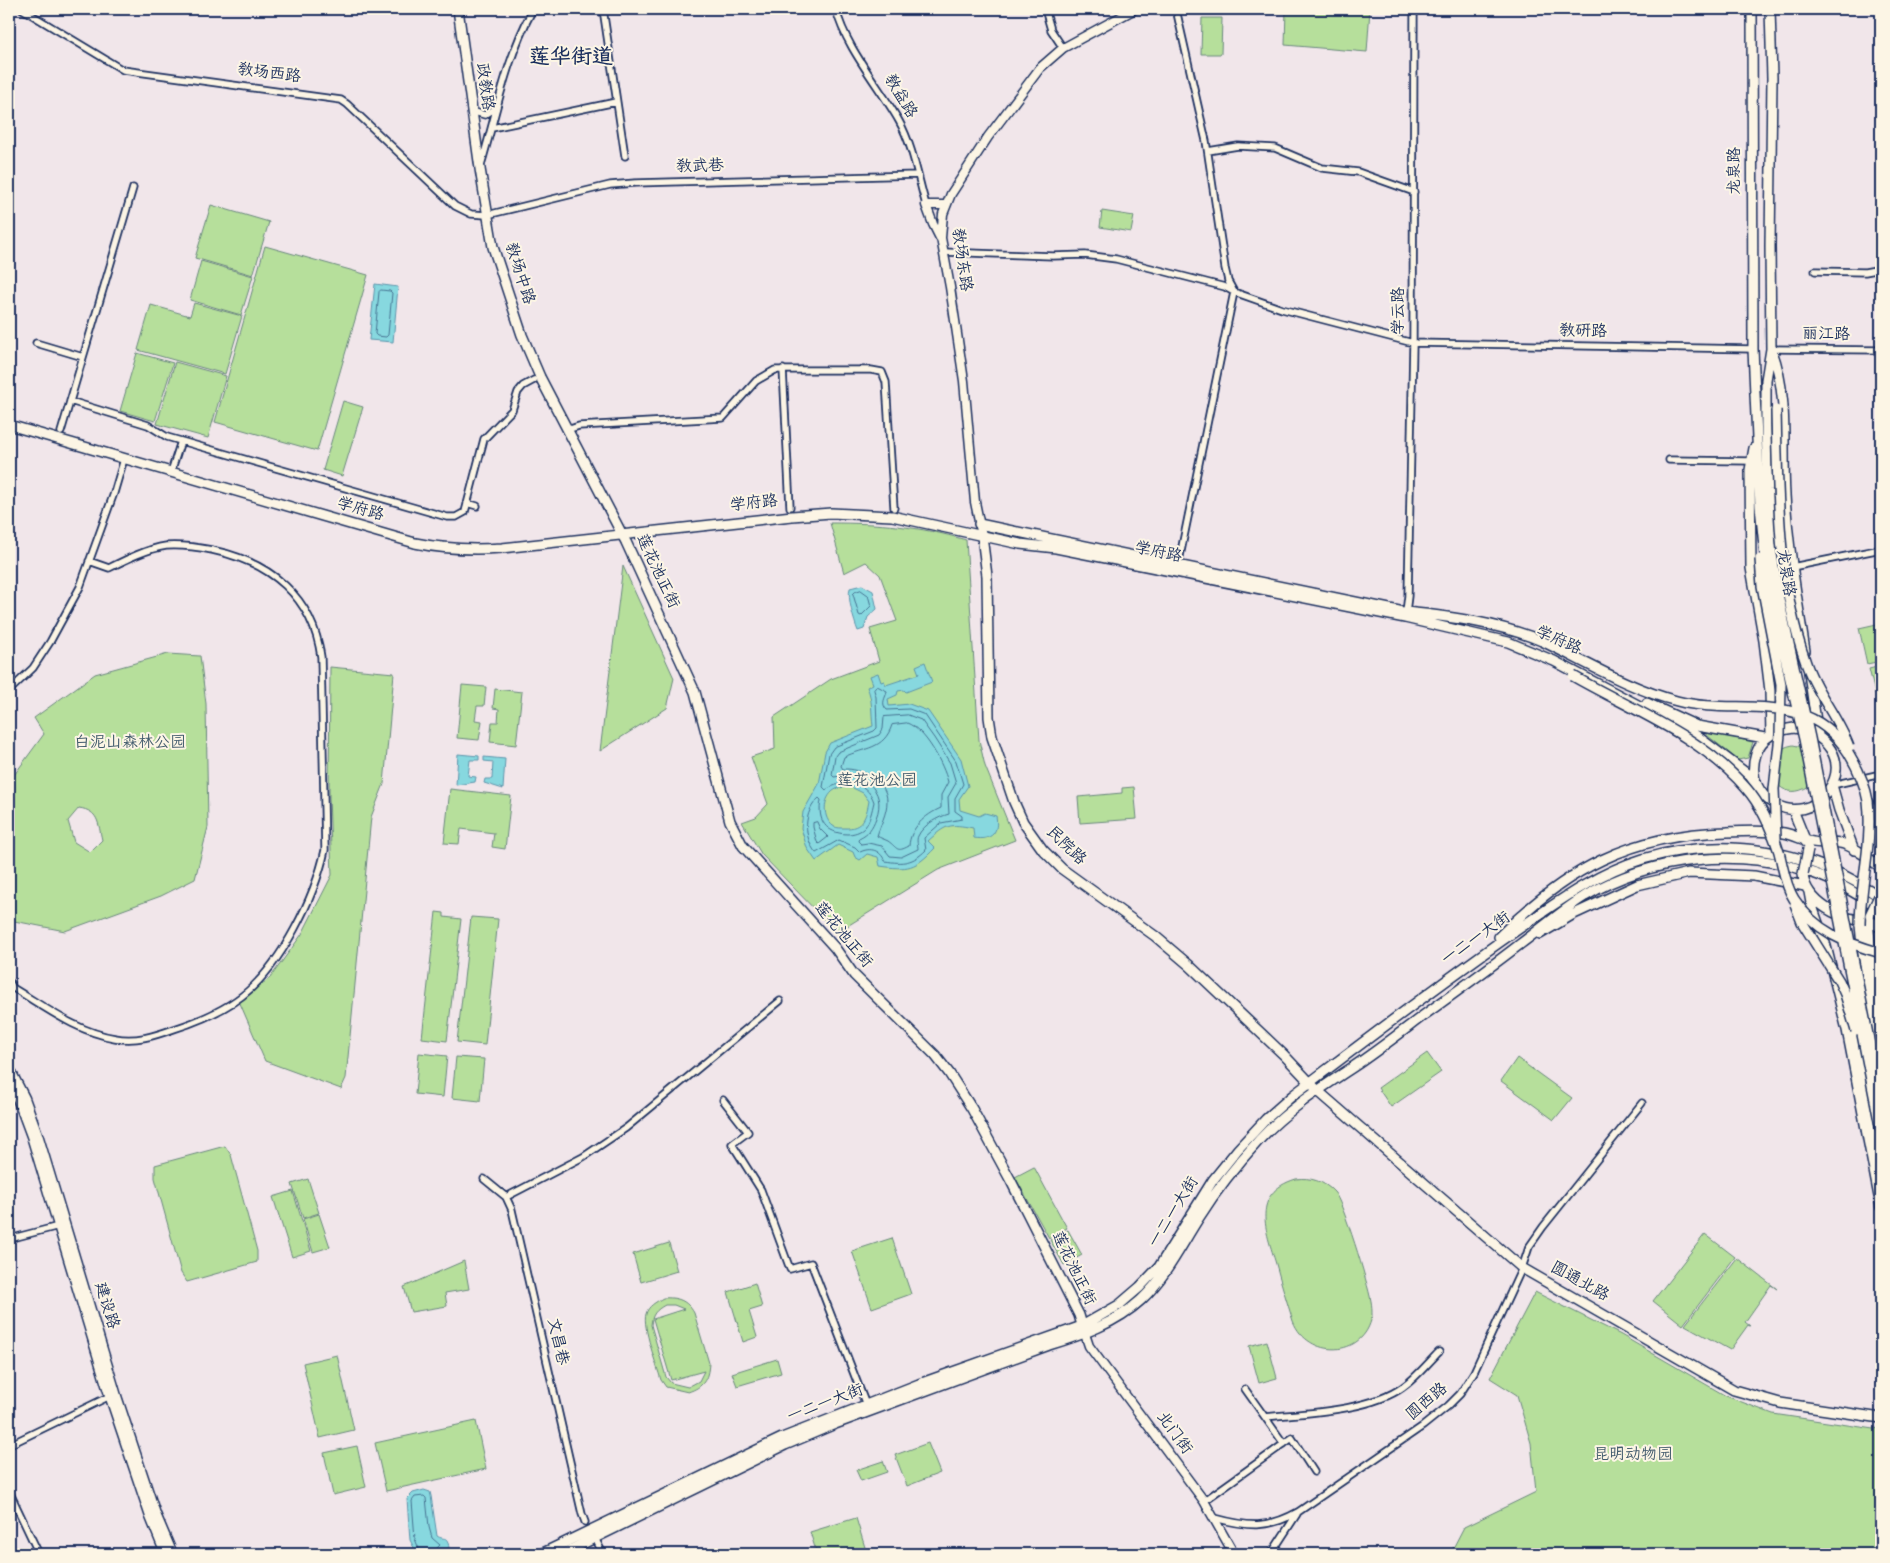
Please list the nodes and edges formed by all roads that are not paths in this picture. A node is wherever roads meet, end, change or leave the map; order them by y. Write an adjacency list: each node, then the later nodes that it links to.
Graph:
1 (22, 9): 25 (street, 教场西路)
2 (458, 9): 15 (main road, 政教路)
3 (533, 9): 14 (street, 教场中路)
4 (603, 9): 13 (street)
5 (836, 9): 20 (street, 教益路)
6 (1045, 9): 12 (street)
7 (1135, 9): 12 (street, 教场东路)
8 (1176, 9): 17 (street)
9 (1414, 9): 22 (street, 学云路)
10 (1752, 9): 33 (main road, 龙泉路)
11 (1770, 9): 34 (main road, 龙泉路)
12 (1063, 48): 24 (street, 教场东路)
13 (616, 102): 16 (street); 18 (street)
14 (498, 107): 15 (street); 16 (street, 教场中路)
15 (471, 111): 19 (main road, 政教路)
16 (492, 128): 19 (street, 教场中路)
17 (1208, 150): 22 (street); 30 (street)
18 (625, 156)
19 (480, 169): 25 (main road, 教场中路)
20 (917, 175): 23 (street, 教益路); 25 (street, 教武巷)
21 (133, 188): 36 (street)
22 (1414, 192): 32 (street, 学云路)
23 (926, 205): 24 (street); 26 (street)
24 (945, 206): 26 (street, 教场东路)
25 (487, 215): 41 (main road, 教场中路)
26 (941, 238): 27 (street, 教场东路)
27 (943, 252): 30 (street, 教研路); 53 (street, 教场东路)
28 (1881, 269): 29 (street)
29 (1815, 271)
30 (1234, 292): 32 (street, 教研路); 59 (street)
31 (36, 343): 36 (street)
32 (1414, 343): 33 (street, 教研路); 61 (street, 学云路)
33 (1753, 349): 43 (main road, 龙泉路)
34 (1771, 349): 35 (street, 丽江路); 57 (main road, 龙泉路); 60 (main road); 66 (main road, bridge)
35 (1881, 350)
36 (83, 357): 39 (street)
37 (783, 369): 41 (street); 51 (street); 52 (street)
38 (534, 380): 49 (street)
39 (70, 402): 42 (street); 44 (street)
40 (9, 425): 45 (main road, 学府路)
41 (567, 430): 54 (main road, 教场中路)
42 (60, 432)
43 (1757, 436): 47 (main road); 57 (main road, 龙泉路)
44 (181, 441): 48 (street); 49 (street)
45 (124, 459): 48 (main road, 学府路); 58 (street)
46 (1669, 460): 47 (street)
47 (1751, 461): 65 (main road)
48 (171, 472): 54 (main road, 学府路)
49 (467, 503): 50 (street)
50 (477, 506)
51 (790, 507)
52 (894, 508)
53 (979, 524): 55 (street, 教场东路); 59 (main road, 学府路)
54 (622, 534): 55 (main road, 学府路); 110 (main road, 莲花池正街)
55 (982, 536): 62 (main road, 学府路); 97 (main road, 民院路)
56 (1881, 549): 60 (street)
57 (1766, 555): 76 (main road, bridge); 100 (main road, 龙泉路, bridge); 102 (main road, 龙泉路, bridge)
58 (90, 561): 63 (street); 90 (street)
59 (1178, 566): 61 (main road, 学府路)
60 (1792, 567): 64 (main road)
61 (1406, 612): 65 (main road, 学府路); 66 (main road, bridge)
62 (1508, 642): 69 (main road, 学府路); 76 (main road, 学府路, bridge)
63 (9, 691)
64 (1818, 735): 65 (main road); 68 (main road)
65 (1768, 736): 69 (main road)
66 (1857, 766): 70 (main road, bridge)
67 (1881, 774): 68 (street)
68 (1832, 785): 71 (main road); 77 (main road)
69 (1757, 786): 71 (main road)
70 (1868, 799): 73 (main road); 94 (main road, bridge)
71 (1793, 810): 72 (main road)
72 (1800, 822): 74 (main road); 75 (main road)
73 (1881, 829)
74 (1791, 834): 75 (main road); 87 (main road)
75 (1809, 844): 77 (main road); 79 (main road, bridge)
76 (1777, 846): 81 (main road, bridge)
77 (1854, 850): 78 (main road)
78 (1880, 867)
79 (1807, 889): 84 (main road); 86 (main road); 106 (main road)
80 (1881, 892): 84 (main road, bridge)
81 (1793, 898): 88 (main road, bridge); 103 (main road, bridge)
82 (1881, 898): 87 (main road, 一二一大街)
83 (1881, 909): 86 (main road, 一二一大街)
84 (1869, 917): 85 (main road); 91 (main road)
85 (1881, 928)
86 (1522, 943): 98 (main road, 一二一大街)
87 (1487, 950): 97 (main road, 一二一大街)
88 (1881, 953)
89 (9, 981): 90 (street)
90 (11, 990)
91 (1880, 992): 93 (main road)
92 (780, 1001): 105 (street)
93 (1881, 1012)
94 (1881, 1053)
95 (9, 1067): 127 (street, 建设路)
96 (9, 1082): 107 (street, 建设路)
97 (1311, 1082): 98 (main road, 圆通北路); 110 (main road, 一二一大街)
98 (1318, 1091): 109 (main road, 圆通北路); 110 (main road, 一二一大街)
99 (723, 1100): 114 (street)
100 (1881, 1100)
101 (1642, 1103): 109 (street, 圆西路)
102 (1881, 1131)
103 (1881, 1168)
104 (484, 1179): 105 (street)
105 (506, 1197): 124 (street, 文昌巷)
106 (1881, 1207)
107 (59, 1226): 108 (street); 113 (street, 建设路)
108 (9, 1239)
109 (1522, 1268): 116 (main road, 圆通北路); 122 (street, 圆西路)
110 (1083, 1330): 114 (main road, 一二一大街); 121 (street, 北门街); 124 (main road, 一二一大街)
111 (1439, 1352): 115 (street)
112 (1245, 1389): 115 (street)
113 (110, 1396): 118 (street); 126 (street, 建设路)
114 (866, 1405): 124 (main road, 一二一大街)
115 (1264, 1418): 117 (street)
116 (1881, 1418)
117 (1284, 1444): 119 (street); 121 (street)
118 (9, 1445)
119 (1314, 1472)
120 (9, 1490): 125 (street)
121 (1204, 1501): 123 (street, 北门街)
122 (1298, 1512): 123 (street, 圆西路); 132 (street, 圆西路)
123 (1215, 1518): 131 (street, 北门街)
124 (590, 1530): 128 (main road, 一二一大街); 129 (main road, 一二一大街); 130 (street, 文昌巷)
125 (39, 1554)
126 (165, 1554)
127 (173, 1554)
128 (541, 1554)
129 (562, 1554)
130 (603, 1554)
131 (1234, 1554)
132 (1271, 1554)

